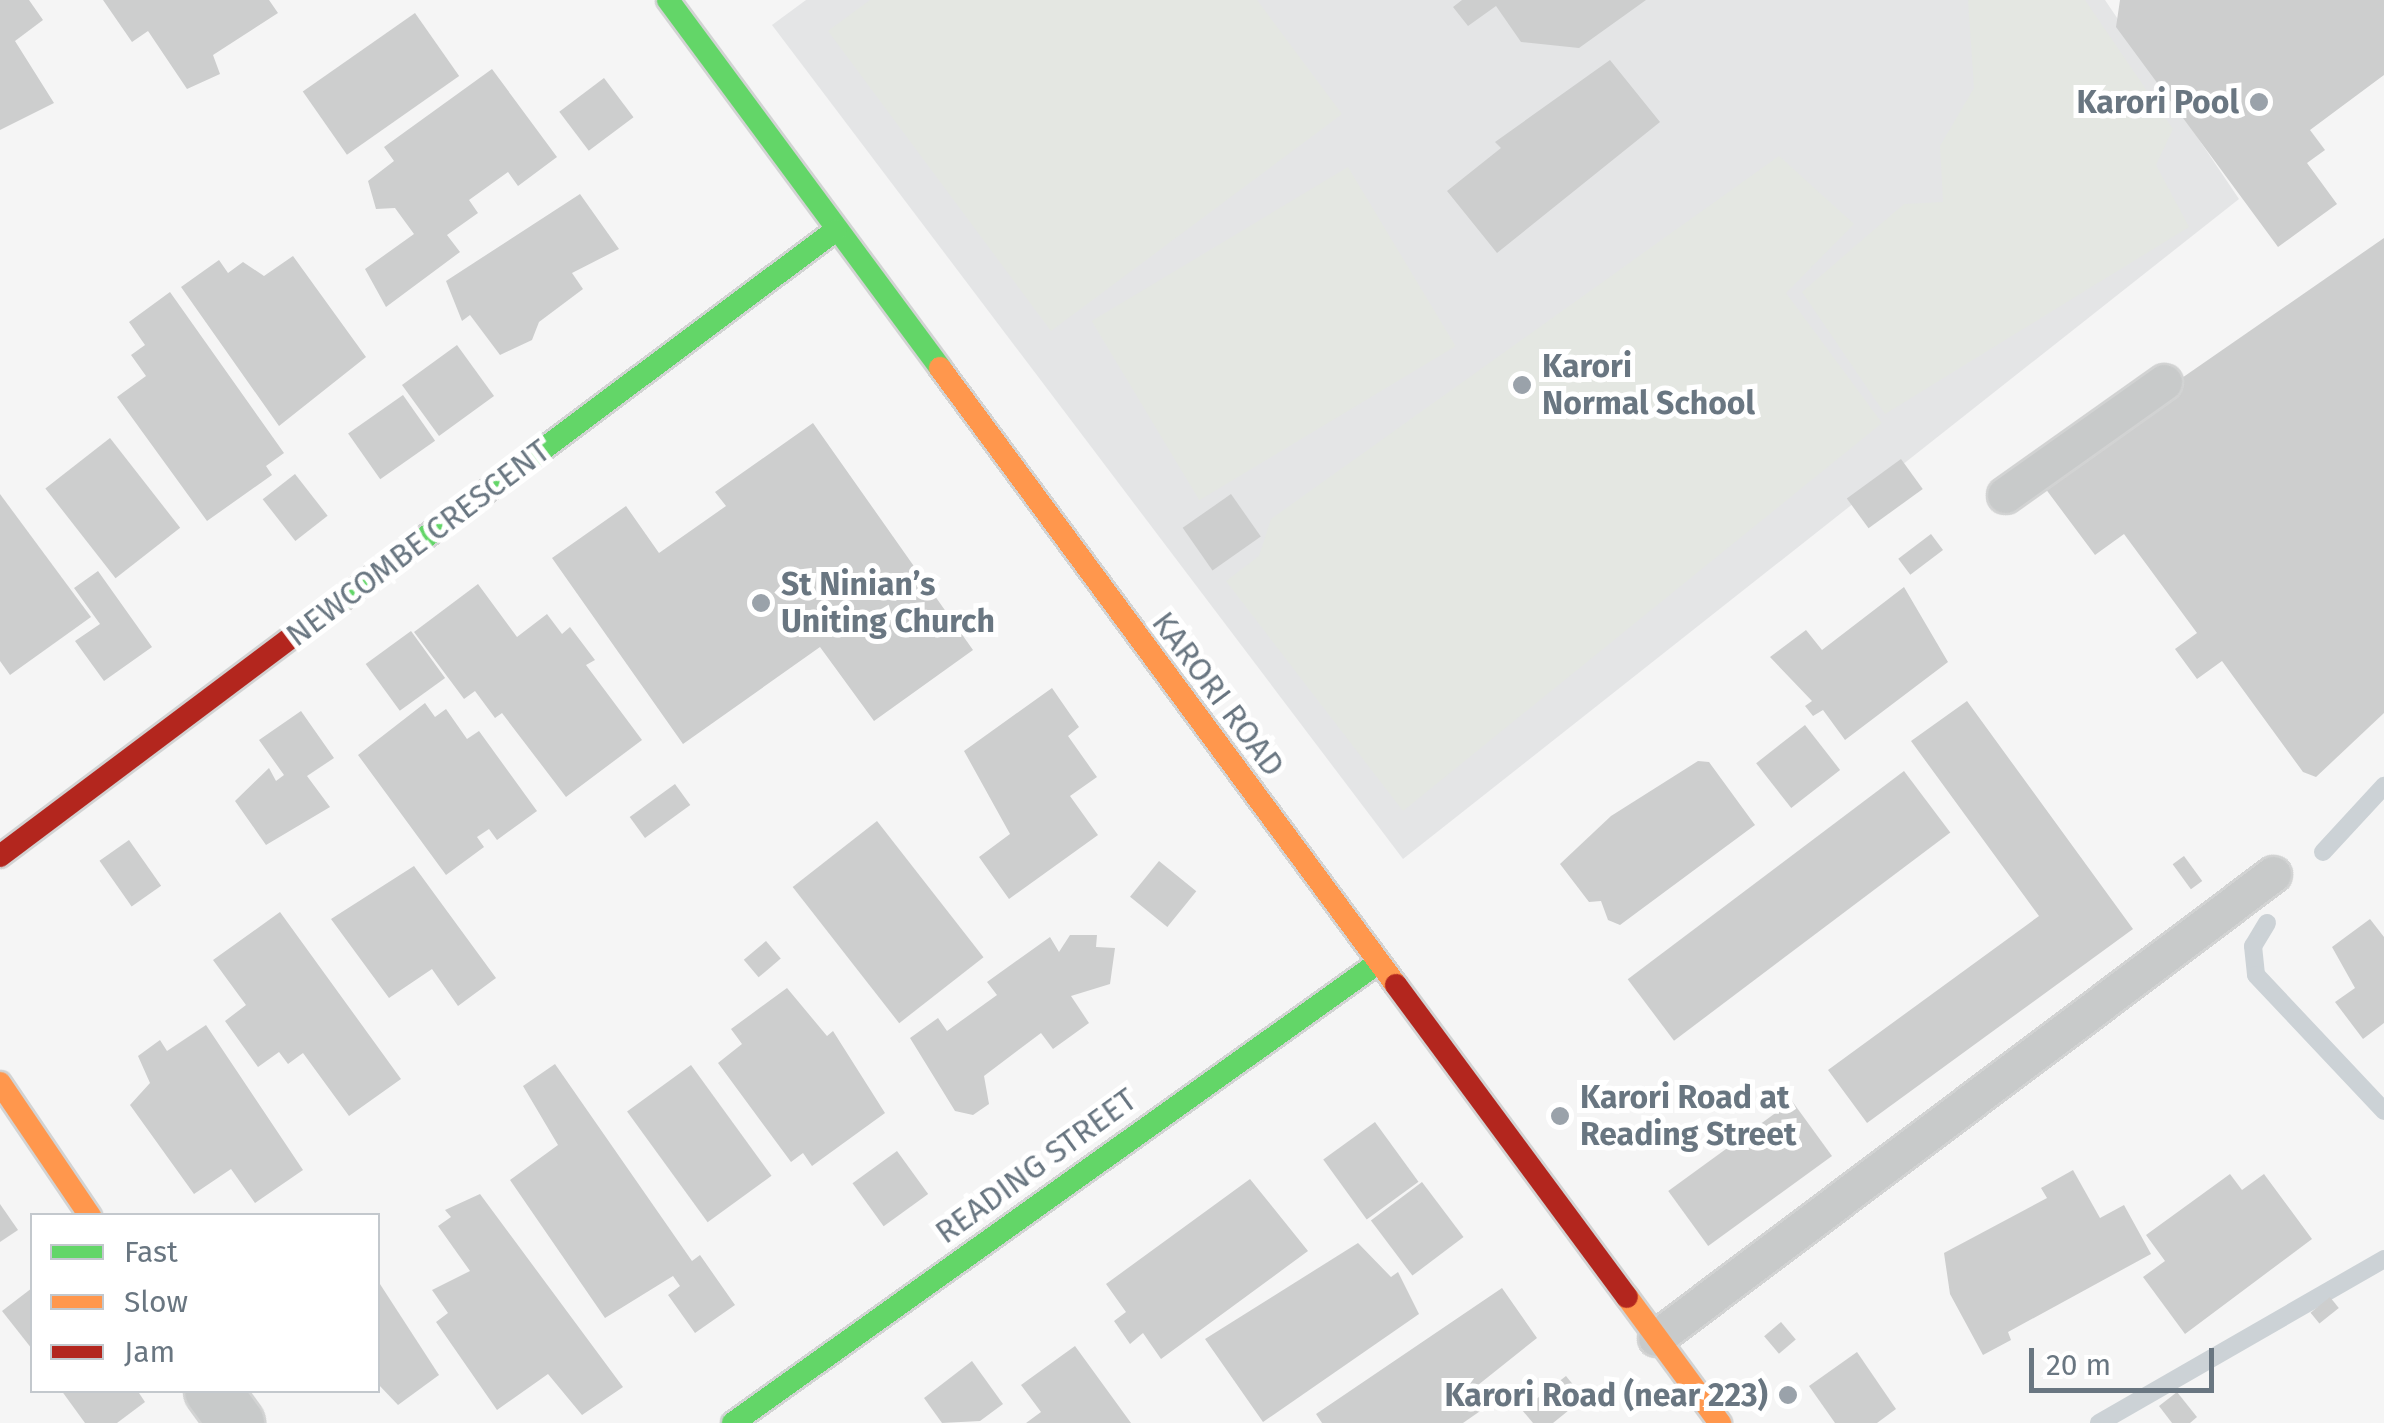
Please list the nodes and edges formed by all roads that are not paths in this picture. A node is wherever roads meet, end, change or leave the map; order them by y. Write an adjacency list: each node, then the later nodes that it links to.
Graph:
1 (678, 4): 2 (street, KARORI ROAD)
2 (836, 230): 5 (street, NEWCOMBE CRESCENT); 7 (street, KARORI ROAD)
3 (2164, 382): 4 (lane)
4 (2006, 495)
5 (0, 856)
6 (2273, 874): 10 (lane)
7 (1378, 963): 10 (street, KARORI ROAD); 13 (street, READING STREET)
8 (0, 1084): 9 (street)
9 (88, 1213)
10 (1656, 1338): 14 (street, KARORI ROAD)
11 (214, 1393): 12 (street)
12 (236, 1423)
13 (733, 1423)
14 (1720, 1423)

